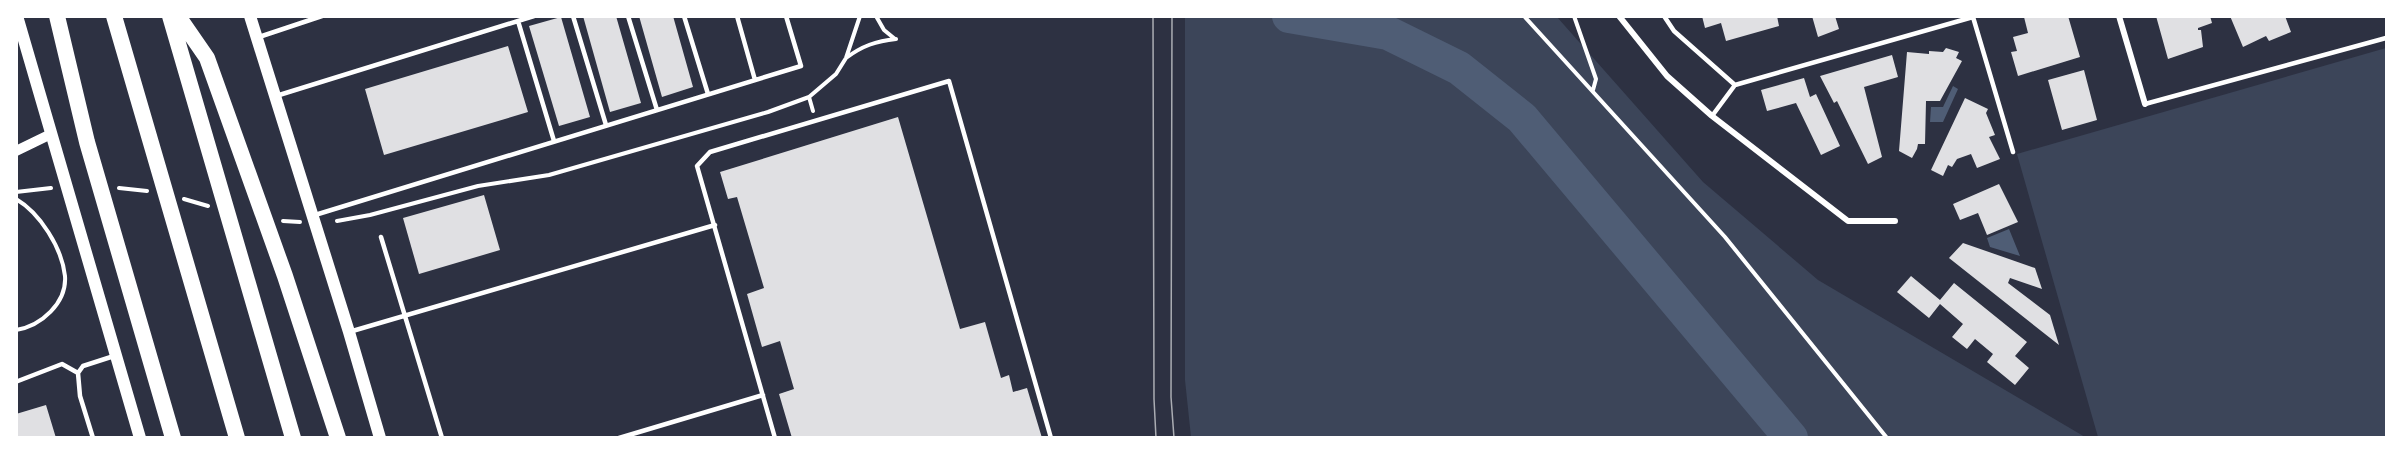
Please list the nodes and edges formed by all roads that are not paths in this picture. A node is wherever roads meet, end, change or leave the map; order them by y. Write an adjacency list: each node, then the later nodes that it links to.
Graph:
1 (17, 16): 29 (main road)
2 (57, 16): 45 (highway)
3 (114, 16): 46 (highway)
4 (170, 16): 47 (highway)
5 (178, 16): 48 (highway)
6 (250, 16): 19 (main road)
7 (534, 16): 18 (lane)
8 (573, 16): 28 (lane)
9 (628, 16): 26 (lane)
10 (684, 16): 23 (lane)
11 (737, 16): 21 (lane)
12 (786, 16): 21 (lane)
13 (1619, 16): 27 (street)
14 (1664, 16): 22 (lane)
15 (2119, 16): 25 (street)
16 (319, 17): 19 (lane)
17 (1974, 17): 22 (lane); 32 (lane)
18 (518, 21): 24 (lane); 30 (lane)
19 (256, 38): 24 (main road)
20 (2386, 38): 25 (lane)
21 (755, 80): 23 (lane)
22 (1735, 85): 27 (lane)
23 (708, 94): 26 (lane)
24 (276, 96): 33 (main road)
25 (2145, 104)
26 (657, 110): 28 (lane)
27 (1712, 116): 34 (street)
28 (606, 125): 30 (lane)
29 (51, 134): 31 (street); 39 (main road)
30 (554, 141): 33 (lane)
31 (16, 150)
32 (2013, 152)
33 (312, 215): 38 (main road)
34 (1895, 221)
35 (714, 225): 37 (lane); 42 (lane); 53 (lane)
36 (381, 237): 37 (lane)
37 (405, 316): 38 (lane); 50 (lane)
38 (349, 332): 49 (main road)
39 (116, 355): 40 (lane); 44 (main road)
40 (78, 373): 41 (lane); 43 (lane)
41 (18, 381)
42 (763, 395): 51 (lane); 52 (lane)
43 (93, 438)
44 (140, 438)
45 (173, 438)
46 (237, 438)
47 (293, 438)
48 (338, 438)
49 (380, 438)
50 (442, 438)
51 (619, 438)
52 (775, 438)
53 (1051, 438)

